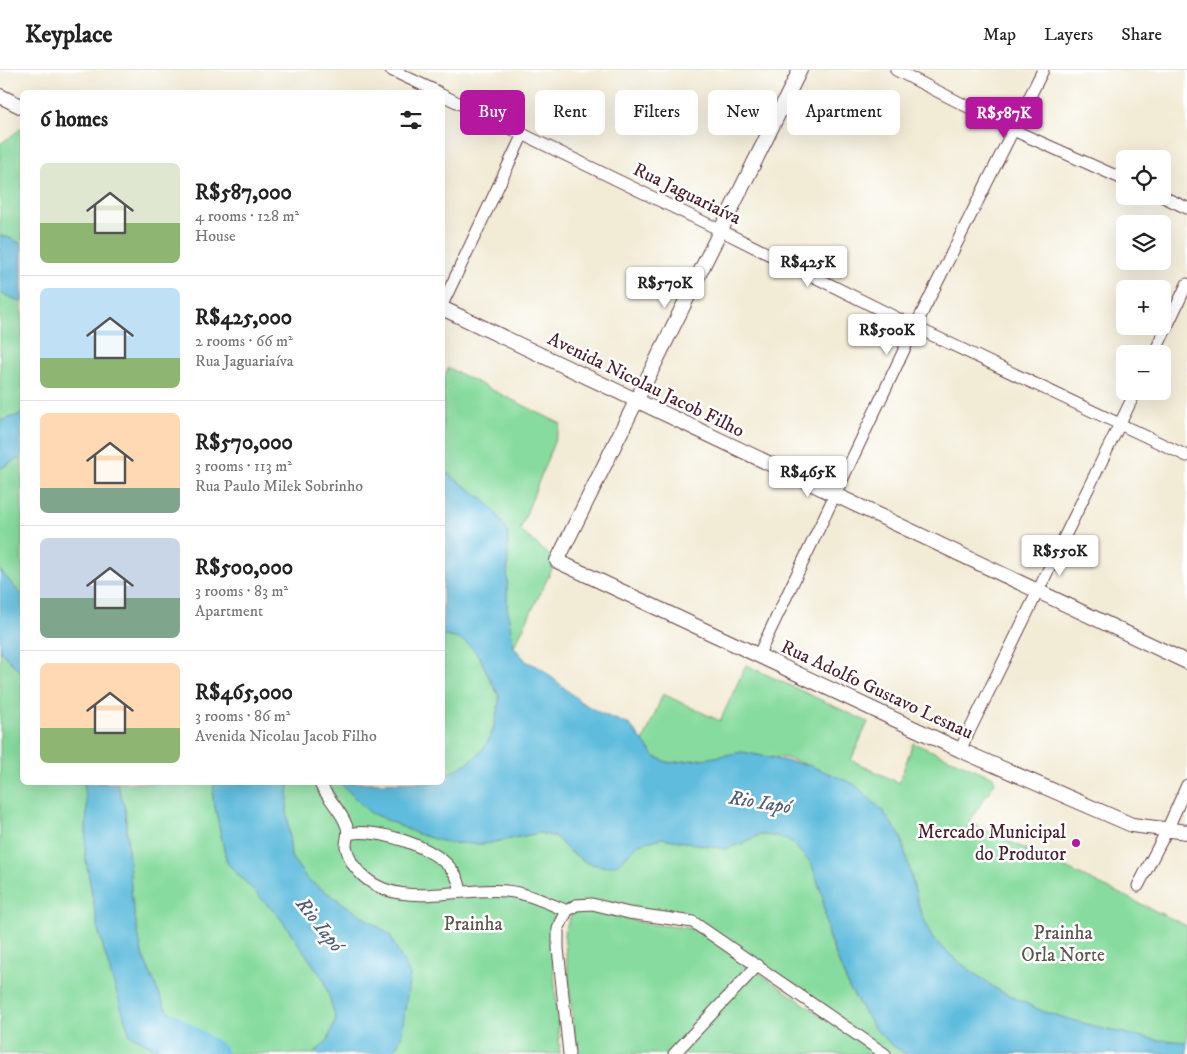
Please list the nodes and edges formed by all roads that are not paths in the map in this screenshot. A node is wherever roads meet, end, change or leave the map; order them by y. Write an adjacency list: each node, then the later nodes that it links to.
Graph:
1 (391, 70): 5 (street)
2 (800, 70): 16 (street)
3 (896, 70): 10 (street)
4 (1042, 70): 10 (street)
5 (434, 90)
6 (0, 96): 9 (street)
7 (445, 96): 8 (street, Rua Jaguariaíva)
8 (460, 104)
9 (20, 106)
10 (1013, 130): 13 (street); 20 (street)
11 (523, 135): 18 (street)
12 (525, 135): 16 (street, Rua Jaguariaíva)
13 (1116, 176)
14 (1171, 201): 15 (street)
15 (1187, 208)
16 (720, 230): 20 (street, Rua Jaguariaíva); 23 (street)
17 (1187, 284): 21 (street)
18 (445, 300)
19 (445, 307): 23 (street, Avenida Nicolau Jacob Filho)
20 (915, 327): 24 (street, Rua Jaguariaíva); 26 (street)
21 (1158, 345)
22 (1132, 400): 24 (street)
23 (635, 401): 26 (street, Avenida Nicolau Jacob Filho); 28 (street, Rua Adolfo Gustavo Lesnau)
24 (1120, 424): 25 (street, Rua Jaguariaíva); 27 (street)
25 (1187, 456)
26 (836, 496): 27 (street, Avenida Nicolau Jacob Filho); 28 (street)
27 (1039, 592): 29 (street, Avenida Nicolau Jacob Filho); 30 (street)
28 (758, 656): 30 (street, Rua Adolfo Gustavo Lesnau)
29 (1187, 662)
30 (960, 750): 33 (street, Rua Adolfo Gustavo Lesnau)
31 (321, 785): 35 (street)
32 (1187, 786): 33 (street)
33 (1167, 830): 34 (street, Rua Adolfo Gustavo Lesnau); 36 (street)
34 (1187, 832)
35 (349, 834): 37 (street); 37 (street)
36 (1138, 886)
37 (461, 891): 38 (street)
38 (567, 911): 39 (street); 40 (street)
39 (758, 965): 41 (street); 42 (street)
40 (569, 1054)
41 (674, 1054)
42 (885, 1054)

